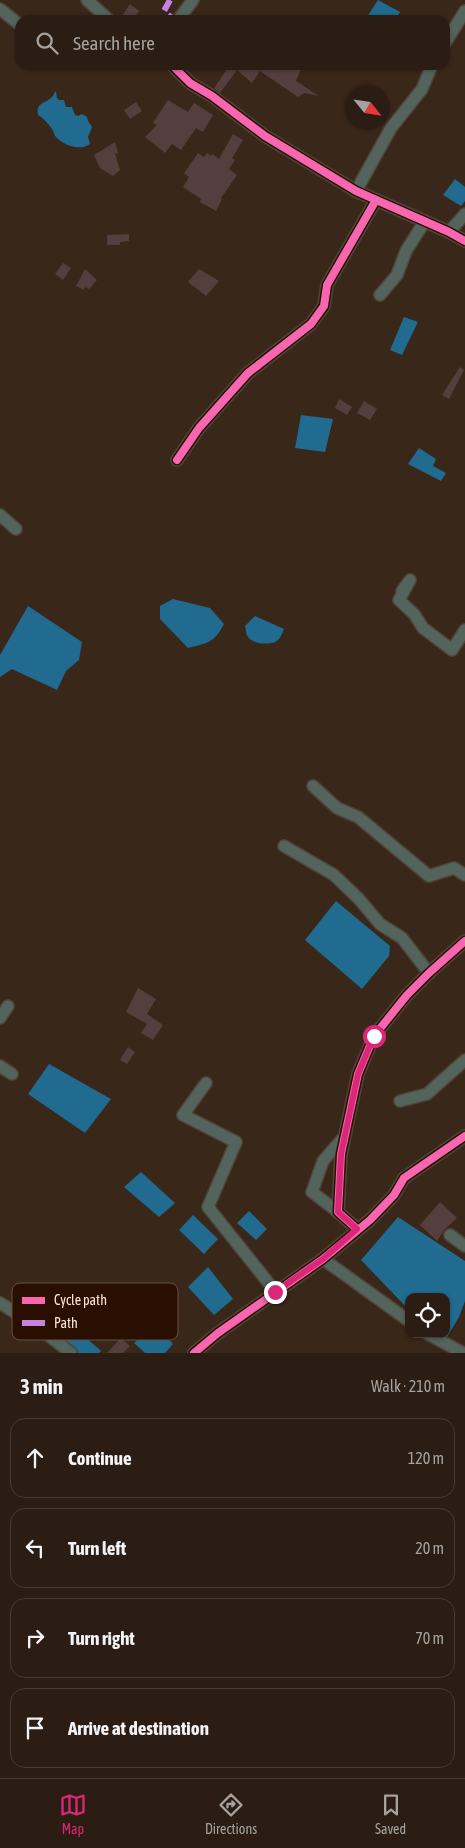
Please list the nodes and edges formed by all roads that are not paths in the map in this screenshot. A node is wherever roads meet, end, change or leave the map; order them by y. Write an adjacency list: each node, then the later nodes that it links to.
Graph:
1 (87, 0): 5 (street)
2 (193, 0): 6 (street)
3 (0, 9): 7 (street)
4 (465, 11): 8 (street)
5 (104, 15)
6 (182, 15)
7 (15, 21)
8 (450, 35)
9 (177, 70): 11 (street)
10 (430, 70): 11 (street)
11 (356, 191): 12 (street)
12 (376, 200): 14 (street); 18 (street)
13 (465, 214): 15 (street)
14 (425, 221): 15 (street); 17 (street)
15 (449, 232): 16 (street)
16 (465, 241)
17 (380, 295)
18 (177, 460)
19 (0, 515): 20 (street)
20 (16, 529)
21 (402, 591): 22 (street)
22 (465, 630)
23 (313, 786): 25 (street)
24 (284, 846): 27 (street)
25 (465, 875)
26 (465, 941): 27 (street)
27 (429, 973): 35 (street)
28 (8, 1006): 29 (street)
29 (0, 1018)
30 (465, 1060): 34 (street)
31 (0, 1066): 32 (street)
32 (12, 1074)
33 (206, 1083): 42 (street)
34 (400, 1101)
35 (345, 1135): 37 (street); 37 (street)
36 (465, 1136): 38 (street)
37 (338, 1212): 38 (street)
38 (357, 1229): 41 (street)
39 (450, 1235): 40 (street)
40 (465, 1246)
41 (323, 1259): 42 (street); 45 (street)
42 (275, 1292): 49 (street)
43 (0, 1303): 44 (street)
44 (12, 1311)
45 (405, 1318)
46 (435, 1338): 50 (street)
47 (54, 1340): 48 (street)
48 (71, 1353)
49 (194, 1353)
50 (462, 1353)

